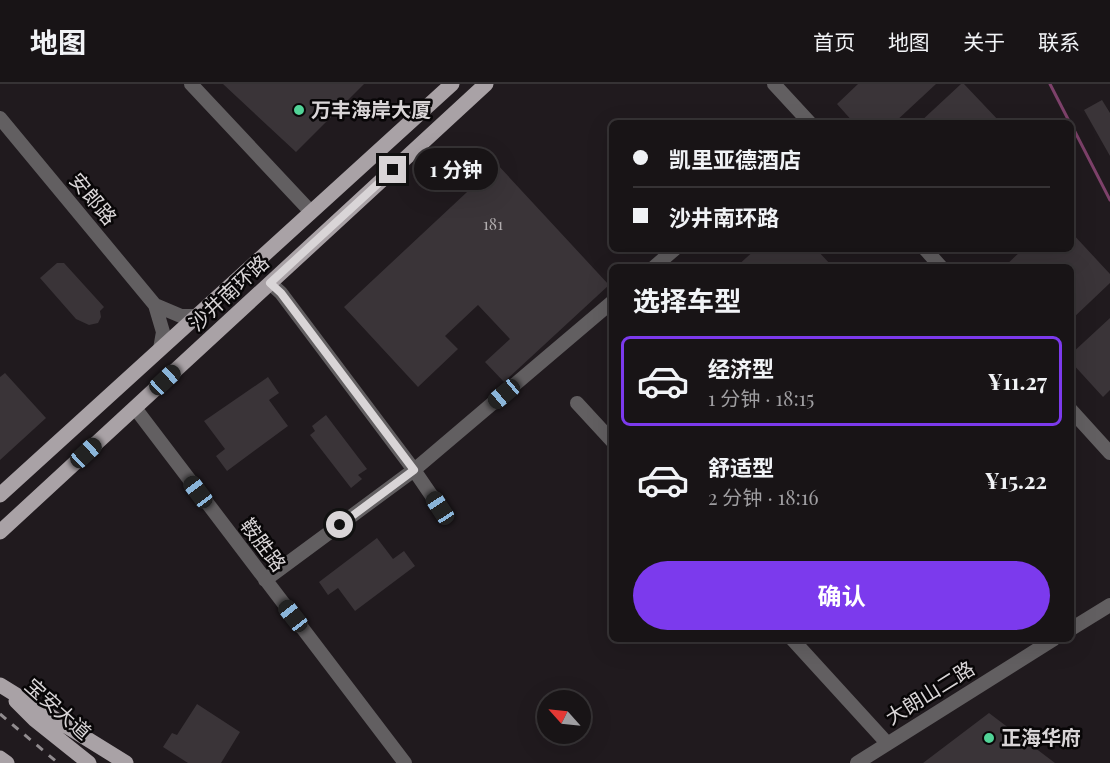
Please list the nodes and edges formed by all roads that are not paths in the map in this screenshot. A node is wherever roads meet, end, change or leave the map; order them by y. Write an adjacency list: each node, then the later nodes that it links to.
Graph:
1 (191, 84): 7 (street)
2 (452, 84): 7 (main road, 沙井南环路)
3 (486, 84): 12 (main road, 沙井南环路)
4 (774, 84): 6 (street)
5 (0, 118): 13 (street, 安郎路)
6 (807, 120)
7 (311, 212): 15 (main road, 沙井南环路)
8 (672, 252): 10 (street)
9 (927, 252): 11 (street)
10 (658, 264)
11 (938, 264)
12 (270, 283): 18 (main road, 沙井南环路); 22 (street)
13 (155, 305): 15 (street); 16 (street, 安郎路)
14 (609, 305): 22 (street)
15 (196, 316): 16 (main road, 沙井南环路)
16 (160, 349): 23 (main road, 沙井南环路)
17 (577, 403): 20 (street)
18 (135, 408): 25 (main road, 沙井南环路); 26 (street, 鞍胜路)
19 (1074, 413): 21 (street)
20 (609, 438)
21 (1110, 453)
22 (414, 470): 24 (street); 26 (street)
23 (0, 495)
24 (440, 508)
25 (0, 532)
26 (265, 579): 37 (street, 鞍胜路)
27 (1110, 604): 28 (street)
28 (1074, 627)
29 (795, 642): 32 (street)
30 (1049, 642): 32 (street, 大朗山二路)
31 (0, 685): 35 (main road, 宝安大道); 36 (main road)
32 (887, 743): 38 (street, 大朗山二路)
33 (0, 758): 34 (main road)
34 (7, 763)
35 (89, 763)
36 (126, 763)
37 (405, 763)
38 (857, 763)

